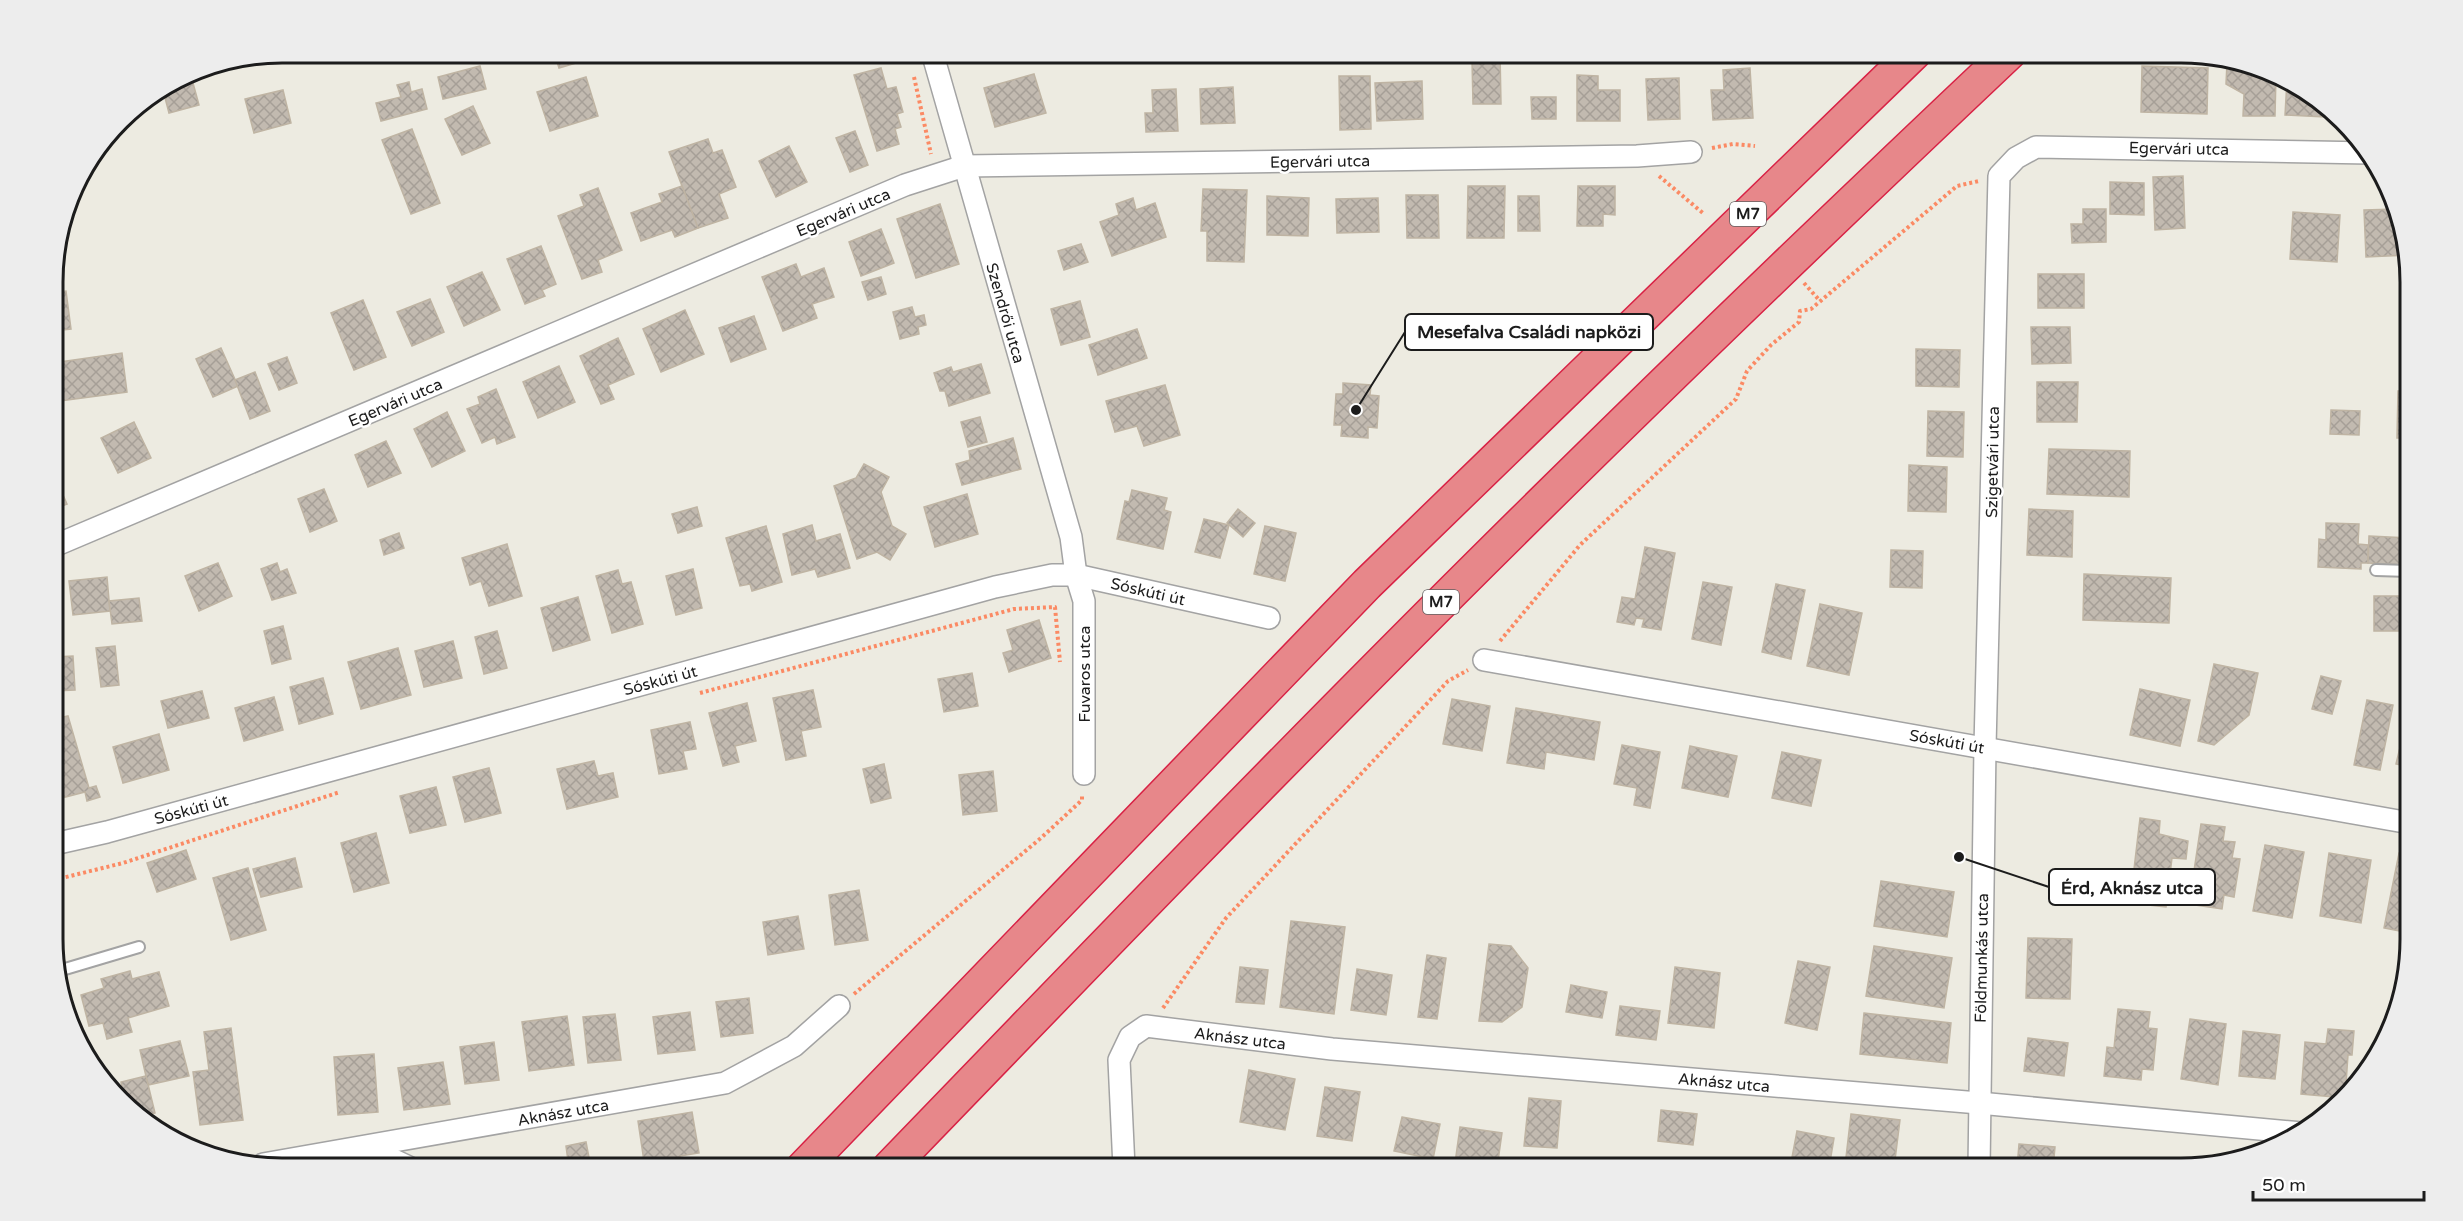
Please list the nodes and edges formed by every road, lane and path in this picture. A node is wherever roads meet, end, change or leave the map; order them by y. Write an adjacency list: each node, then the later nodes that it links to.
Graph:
1 (935, 63): 8 (street, Szendrői utca)
2 (1904, 63): 36 (highway, M7)
3 (1998, 63): 37 (highway, M7)
4 (1755, 146): 5 (path)
5 (1691, 152): 7 (street, Egervári utca)
6 (2358, 153): 9 (street, Egervári utca)
7 (1636, 156): 8 (street, Egervári utca); 10 (path)
8 (964, 166): 13 (street, Egervári utca); 16 (street, Szendrői utca)
9 (1999, 176): 12 (path); 21 (street, Szigetvári utca)
10 (1704, 214)
11 (1804, 283): 12 (path)
12 (1820, 301): 18 (path)
13 (63, 542)
14 (2376, 570): 15 (lane)
15 (2400, 571)
16 (1076, 575): 17 (street, Sóskúti út); 22 (street, Fuvaros utca); 25 (street, Sóskúti út)
17 (1269, 618)
18 (1484, 660): 21 (street, Sóskúti út); 30 (path)
19 (1061, 674): 20 (path)
20 (689, 696)
21 (1985, 747): 24 (street, Sóskúti út); 31 (street, Földmunkás utca)
22 (1084, 774): 29 (path)
23 (344, 792): 26 (path)
24 (2400, 821)
25 (63, 842)
26 (63, 878)
27 (140, 947): 28 (lane)
28 (65, 969)
29 (839, 1006): 33 (street, Aknász utca)
30 (1148, 1026): 31 (street, Aknász utca); 38 (street)
31 (1979, 1103): 32 (street, Aknász utca); 39 (street, Földmunkás utca)
32 (2285, 1131)
33 (359, 1149): 34 (street, Aknász utca); 35 (street)
34 (301, 1158)
35 (390, 1158)
36 (812, 1158)
37 (899, 1158)
38 (1124, 1158)
39 (1978, 1158)

